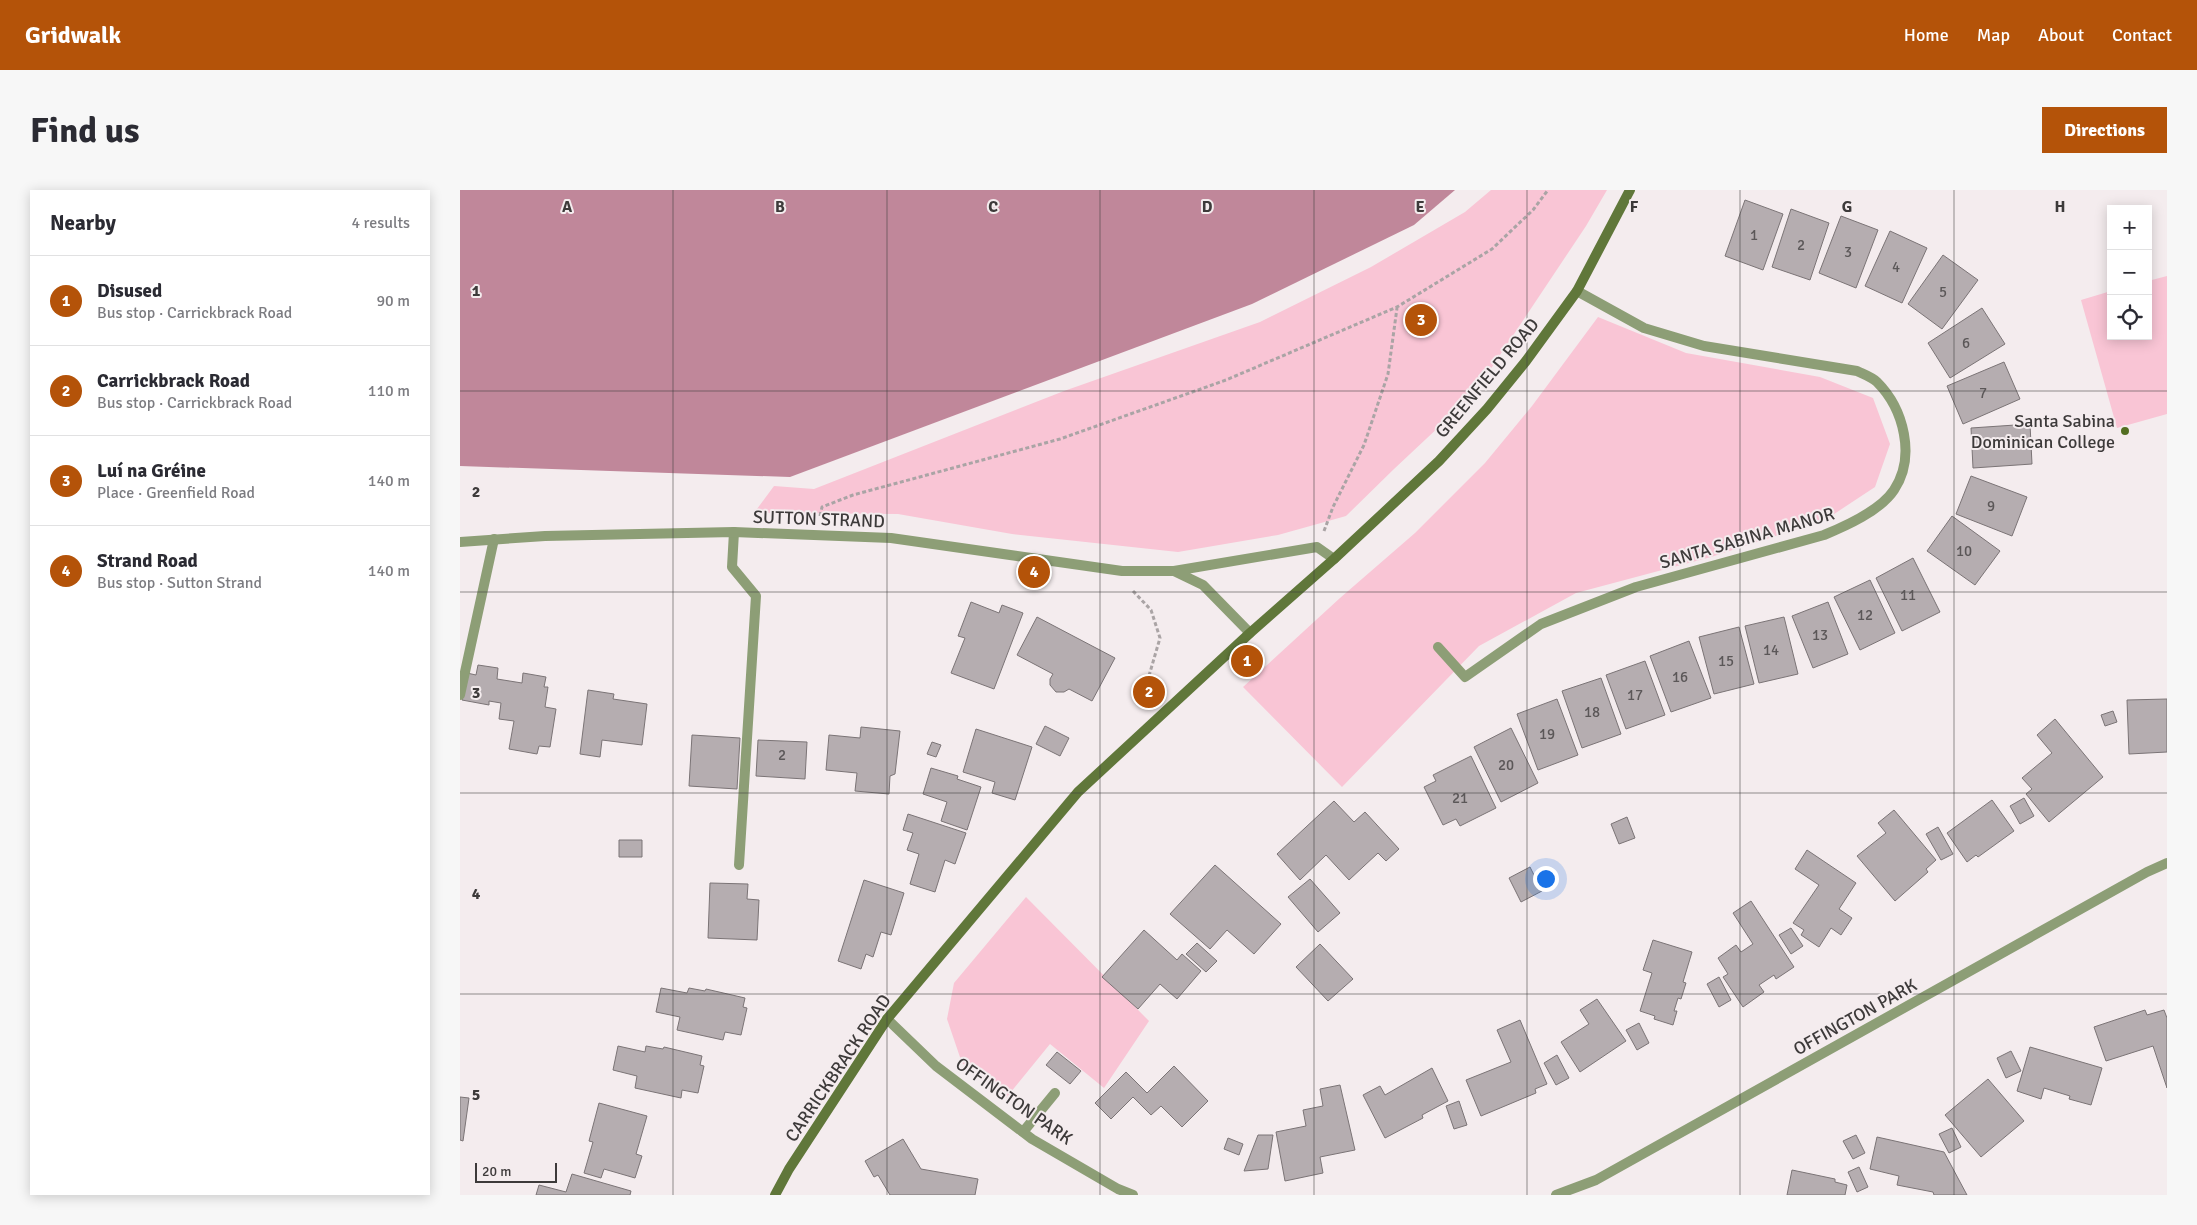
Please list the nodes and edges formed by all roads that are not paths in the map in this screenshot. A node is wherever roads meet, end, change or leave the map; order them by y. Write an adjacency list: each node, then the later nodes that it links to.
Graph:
1 (1630, 190): 2 (main road, GREENFIELD ROAD)
2 (1576, 291): 6 (main road, GREENFIELD ROAD); 9 (street, SANTA SABINA MANOR)
3 (734, 532): 4 (street, SUTTON STRAND); 7 (street, SUTTON STRAND); 12 (street)
4 (494, 540): 5 (street, SUTTON STRAND); 10 (street)
5 (460, 542)
6 (1334, 559): 7 (street, SUTTON STRAND); 8 (main road, CARRICKBRACK ROAD)
7 (1174, 571): 8 (street, SUTTON STRAND)
8 (1250, 633): 13 (main road, CARRICKBRACK ROAD)
9 (1438, 647)
10 (460, 695)
11 (2167, 864): 18 (street, OFFINGTON PARK)
12 (739, 865)
13 (887, 1019): 15 (street, OFFINGTON PARK); 16 (main road, CARRICKBRACK ROAD)
14 (1055, 1093): 15 (street)
15 (1023, 1132): 17 (street, OFFINGTON PARK)
16 (775, 1195)
17 (1133, 1195)
18 (1556, 1195)

